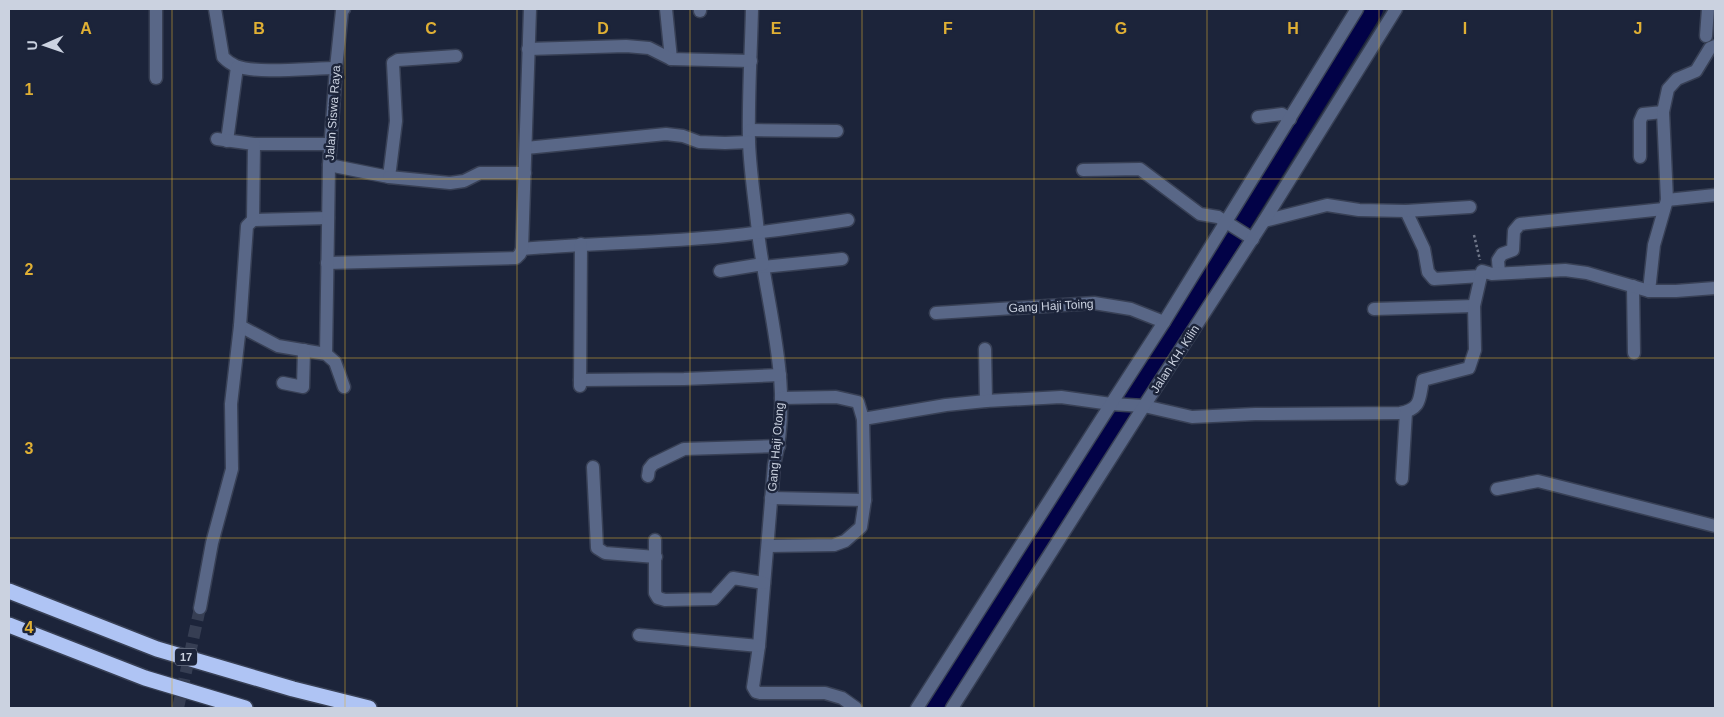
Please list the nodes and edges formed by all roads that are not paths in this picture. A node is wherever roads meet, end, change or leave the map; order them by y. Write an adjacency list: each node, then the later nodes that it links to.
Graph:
1 (156, 9): 18 (street)
2 (214, 9): 16 (street)
3 (344, 9): 17 (street, Jalan Siswa Raya)
4 (530, 9): 12 (street)
5 (666, 9): 14 (street)
6 (752, 9): 15 (street, Gang Haji Otong)
7 (1357, 9): 21 (street, Jalan KH. Kilin)
8 (1396, 9): 39 (street, Jalan KH. Kilin)
9 (1708, 9): 10 (street)
10 (1706, 36)
11 (1715, 46): 19 (street)
12 (528, 49): 14 (street); 26 (street)
13 (456, 56): 31 (street)
14 (671, 59): 15 (street)
15 (751, 61): 23 (street, Gang Haji Otong)
16 (238, 67): 17 (street); 24 (street)
17 (336, 68): 25 (street, Jalan Siswa Raya)
18 (156, 78)
19 (1663, 112): 27 (street); 33 (street)
20 (1258, 117): 21 (street)
21 (1290, 119): 40 (street, Jalan KH. Kilin)
22 (837, 131): 23 (street)
23 (750, 136): 26 (street); 41 (street, Gang Haji Otong)
24 (254, 144): 25 (street); 37 (street)
25 (330, 144): 28 (street, Jalan Siswa Raya)
26 (526, 148): 30 (street)
27 (1640, 157)
28 (329, 165): 31 (street); 36 (street, Jalan Siswa Raya)
29 (1083, 170): 40 (street)
30 (525, 173): 31 (street); 43 (street)
31 (389, 177)
32 (1715, 195): 33 (street)
33 (1666, 204): 48 (street); 52 (street)
34 (1470, 208): 35 (street)
35 (1406, 211): 39 (street); 49 (street)
36 (328, 218): 37 (street); 45 (street, Jalan Siswa Raya)
37 (253, 220): 57 (street)
38 (848, 220): 41 (street)
39 (1264, 221): 40 (street, Jalan KH. Kilin)
40 (1240, 230): 56 (street, Jalan KH. Kilin); 68 (street, Jalan KH. Kilin)
41 (758, 233): 42 (street); 46 (street, Gang Haji Otong)
42 (581, 244): 43 (street); 62 (street)
43 (522, 249): 45 (street)
44 (842, 259): 46 (street)
45 (327, 263): 61 (street, Jalan Siswa Raya)
46 (763, 265): 47 (street); 62 (street, Gang Haji Otong)
47 (720, 271)
48 (1499, 273): 49 (street); 50 (street)
49 (1482, 274): 53 (street)
50 (1633, 286): 52 (street); 60 (street)
51 (1715, 288): 52 (street)
52 (1649, 291)
53 (1474, 306): 54 (street); 69 (street)
54 (1374, 309)
55 (936, 313): 56 (street, Gang Haji Toing)
56 (1164, 322): 67 (street, Jalan KH. Kilin)
57 (240, 326): 59 (street); 84 (street)
58 (985, 349): 66 (street)
59 (304, 350): 61 (street); 63 (street)
60 (1634, 353)
61 (326, 354): 64 (street)
62 (780, 374): 65 (street, Gang Haji Otong)
63 (283, 383)
64 (344, 387)
65 (781, 398): 70 (street); 71 (street, Gang Haji Otong)
66 (986, 401): 67 (street); 70 (street)
67 (1114, 404): 68 (street); 91 (street, Jalan KH. Kilin)
68 (1139, 406): 69 (street); 92 (street, Jalan KH. Kilin)
69 (1406, 412): 74 (street)
70 (863, 419): 77 (street)
71 (779, 446): 73 (street); 76 (street, Gang Haji Otong)
72 (593, 467): 81 (street)
73 (648, 476)
74 (1402, 479)
75 (1498, 489): 78 (street)
76 (772, 498): 77 (street); 80 (street, Gang Haji Otong)
77 (865, 500): 80 (street)
78 (1715, 526)
79 (655, 540): 81 (street)
80 (768, 546): 82 (street, Gang Haji Otong)
81 (656, 557): 82 (street)
82 (764, 583): 87 (street, Gang Haji Otong)
83 (9, 590): 89 (highway, 17)
84 (200, 608)
85 (9, 625): 88 (highway)
86 (639, 635): 87 (street)
87 (759, 646): 90 (street, Gang Haji Otong)
88 (245, 708)
89 (369, 708)
90 (856, 708)
91 (917, 708)
92 (952, 708)

